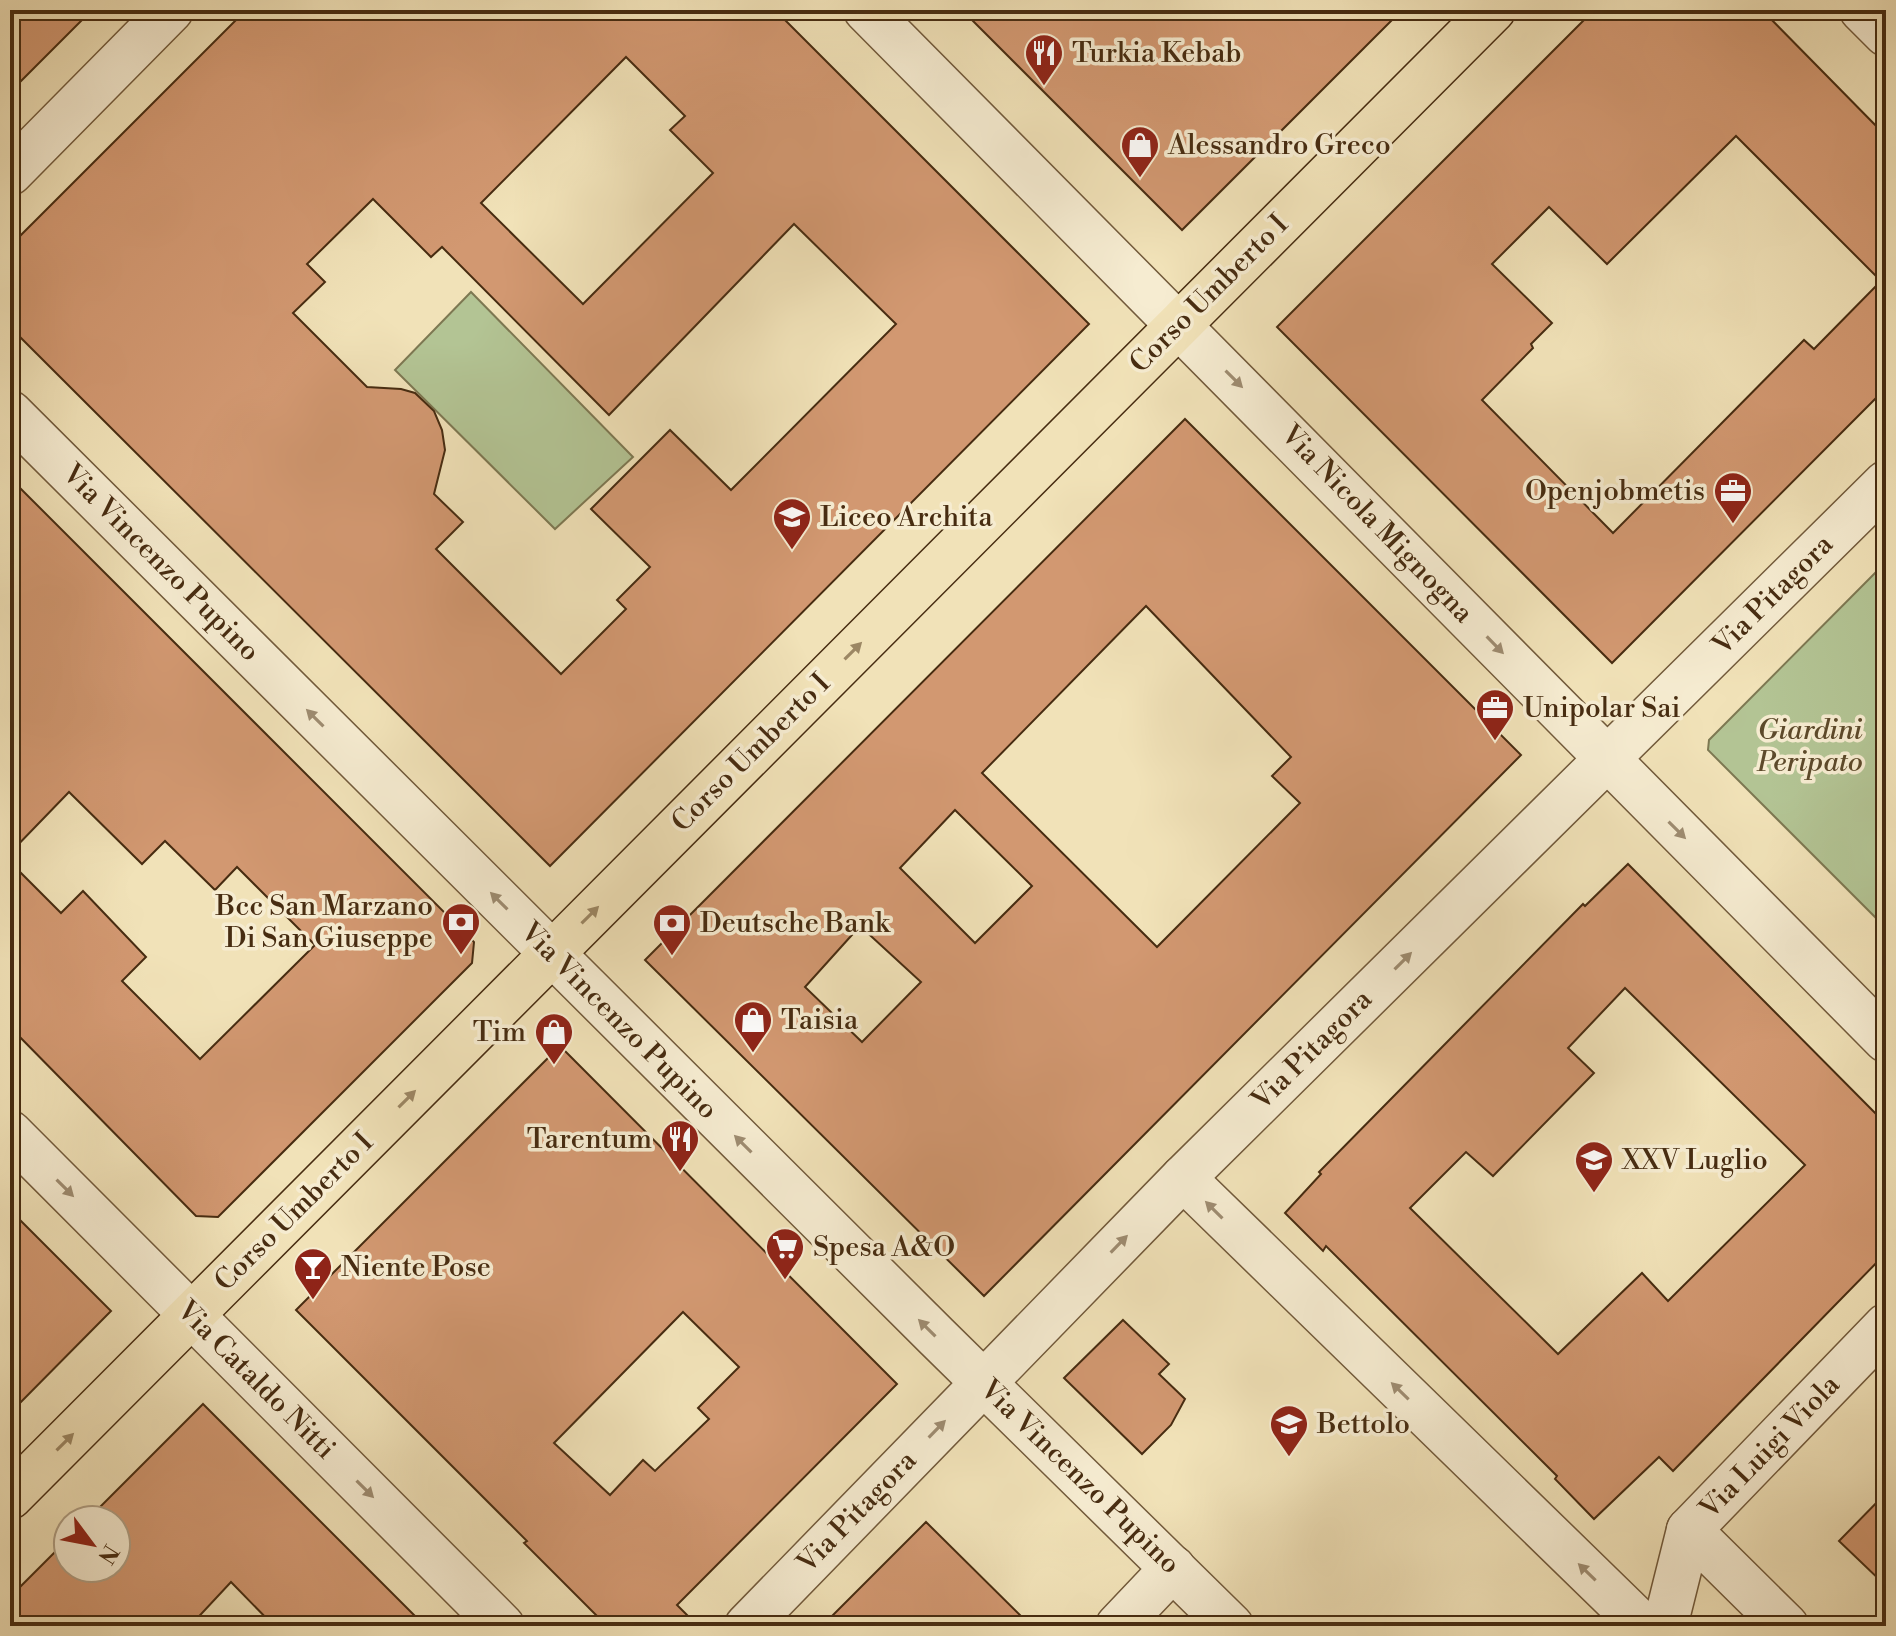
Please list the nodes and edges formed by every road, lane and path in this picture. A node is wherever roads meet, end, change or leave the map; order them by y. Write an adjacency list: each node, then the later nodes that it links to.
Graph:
1 (171, 10): 6 (street)
2 (866, 10): 7 (street, Via Nicola Mignogna)
3 (1493, 10): 7 (main road, Corso Umberto I)
4 (1862, 10): 5 (street)
5 (1886, 34)
6 (10, 173)
7 (1178, 325): 10 (street, Via Nicola Mignogna, one-way to 10); 11 (main road, Corso Umberto I, one-way to 7)
8 (10, 413): 11 (street, Via Vincenzo Pupino, one-way to 8)
9 (1886, 483): 10 (street, Via Pitagora)
10 (1607, 759): 12 (street, Via Nicola Mignogna, one-way to 12); 14 (street, Via Pitagora, one-way to 10)
11 (552, 953): 15 (main road, Corso Umberto I, one-way to 11); 17 (street, Via Vincenzo Pupino, one-way to 11)
12 (1886, 1040)
13 (10, 1133): 15 (street, Via Cataldo Nitti, one-way to 15)
14 (1183, 1178): 17 (street, Via Pitagora, one-way to 14); 25 (street, one-way to 14)
15 (192, 1315): 18 (main road, Corso Umberto I, one-way to 15); 21 (street, Via Cataldo Nitti, one-way to 21)
16 (1886, 1326): 19 (street, Via Luigi Viola)
17 (983, 1382): 20 (street, Via Vincenzo Pupino); 22 (street, Via Pitagora, one-way to 17)
18 (10, 1497)
19 (1689, 1530): 26 (street, Via Luigi Viola); 27 (street)
20 (1173, 1568): 23 (street); 24 (street, Via Vincenzo Pupino)
21 (502, 1626)
22 (747, 1626)
23 (1118, 1626)
24 (1231, 1626)
25 (1643, 1626)
26 (1665, 1626)
27 (1786, 1626)

